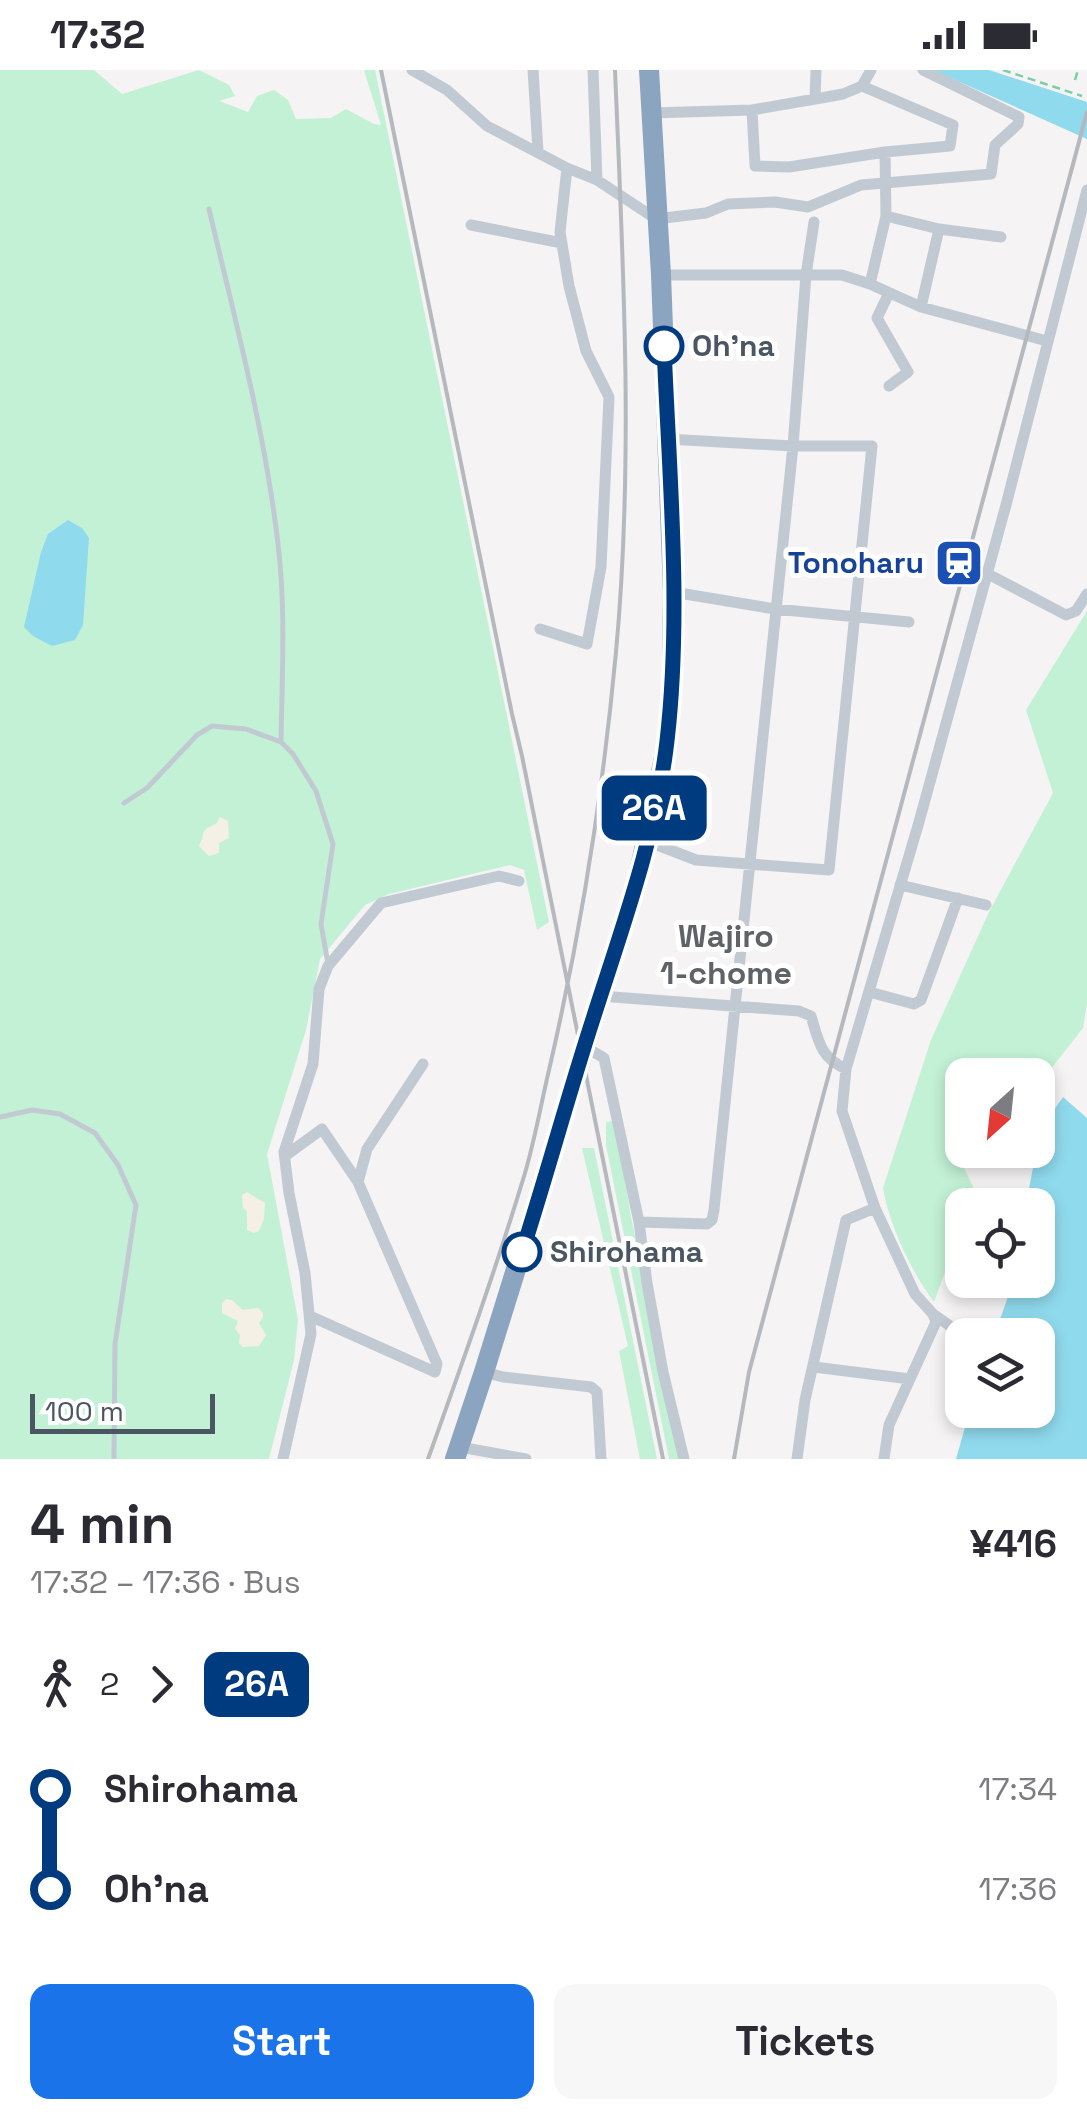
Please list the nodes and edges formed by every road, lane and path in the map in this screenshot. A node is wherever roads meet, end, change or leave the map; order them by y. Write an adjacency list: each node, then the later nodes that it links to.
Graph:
1 (412, 70): 16 (street)
2 (533, 70): 16 (street)
3 (594, 70): 19 (street)
4 (649, 70): 15 (highway)
5 (816, 70): 13 (street)
6 (871, 70): 11 (street)
7 (922, 70): 20 (street)
8 (1003, 70): 12 (path)
9 (1078, 70): 10 (path)
10 (1075, 80)
11 (862, 86): 13 (street); 17 (street)
12 (1082, 96)
13 (815, 99): 14 (street)
14 (752, 110): 15 (street); 17 (street)
15 (651, 113): 24 (highway)
16 (538, 151): 18 (street)
17 (885, 152): 20 (street)
18 (567, 168): 19 (street); 29 (street)
19 (597, 180): 24 (street)
20 (887, 183): 23 (street); 24 (street)
21 (1087, 190): 35 (street)
22 (208, 209): 46 (lane)
23 (886, 216): 27 (street); 32 (street)
24 (656, 220): 30 (highway)
25 (814, 222): 31 (street)
26 (471, 225): 29 (street)
27 (939, 229): 28 (street); 34 (street)
28 (1001, 237)
29 (562, 244): 45 (street)
30 (661, 275): 31 (street); 37 (highway)
31 (806, 275): 32 (street); 38 (street)
32 (870, 284): 33 (street)
33 (888, 293): 34 (street); 36 (street)
34 (921, 307): 35 (street)
35 (1047, 341): 39 (street)
36 (889, 386)
37 (667, 440): 38 (street); 40 (highway)
38 (793, 446): 42 (street); 43 (street)
39 (986, 573): 41 (street); 51 (street)
40 (673, 592): 42 (street); 48 (highway)
41 (1087, 594)
42 (775, 609): 43 (street); 49 (street)
43 (855, 616): 44 (street); 49 (street)
44 (909, 622)
45 (540, 629)
46 (281, 742): 47 (lane); 54 (lane)
47 (124, 803)
48 (647, 841): 49 (street); 56 (highway)
49 (751, 866): 57 (street)
50 (519, 881): 54 (street)
51 (900, 885): 52 (street); 55 (street)
52 (958, 898): 53 (street); 55 (street)
53 (986, 905)
54 (328, 966): 62 (street)
55 (868, 992): 60 (street)
56 (600, 996): 57 (street); 58 (highway)
57 (736, 1008): 60 (street); 65 (street)
58 (584, 1046): 65 (street); 70 (highway)
59 (423, 1064): 63 (street)
60 (846, 1069): 64 (street)
61 (0, 1117): 74 (lane)
62 (285, 1156): 63 (street); 67 (street)
63 (358, 1182): 67 (street)
64 (875, 1208): 66 (street); 69 (street)
65 (639, 1222): 78 (street)
66 (932, 1314): 68 (street); 71 (street)
67 (310, 1316): 75 (street)
68 (945, 1323)
69 (814, 1367): 71 (street); 79 (street)
70 (484, 1372): 72 (highway); 77 (street)
71 (910, 1379): 80 (street)
72 (457, 1453): 73 (street)
73 (493, 1456): 76 (street)
74 (114, 1459)
75 (283, 1459)
76 (526, 1459)
77 (601, 1459)
78 (684, 1459)
79 (797, 1459)
80 (884, 1459)

